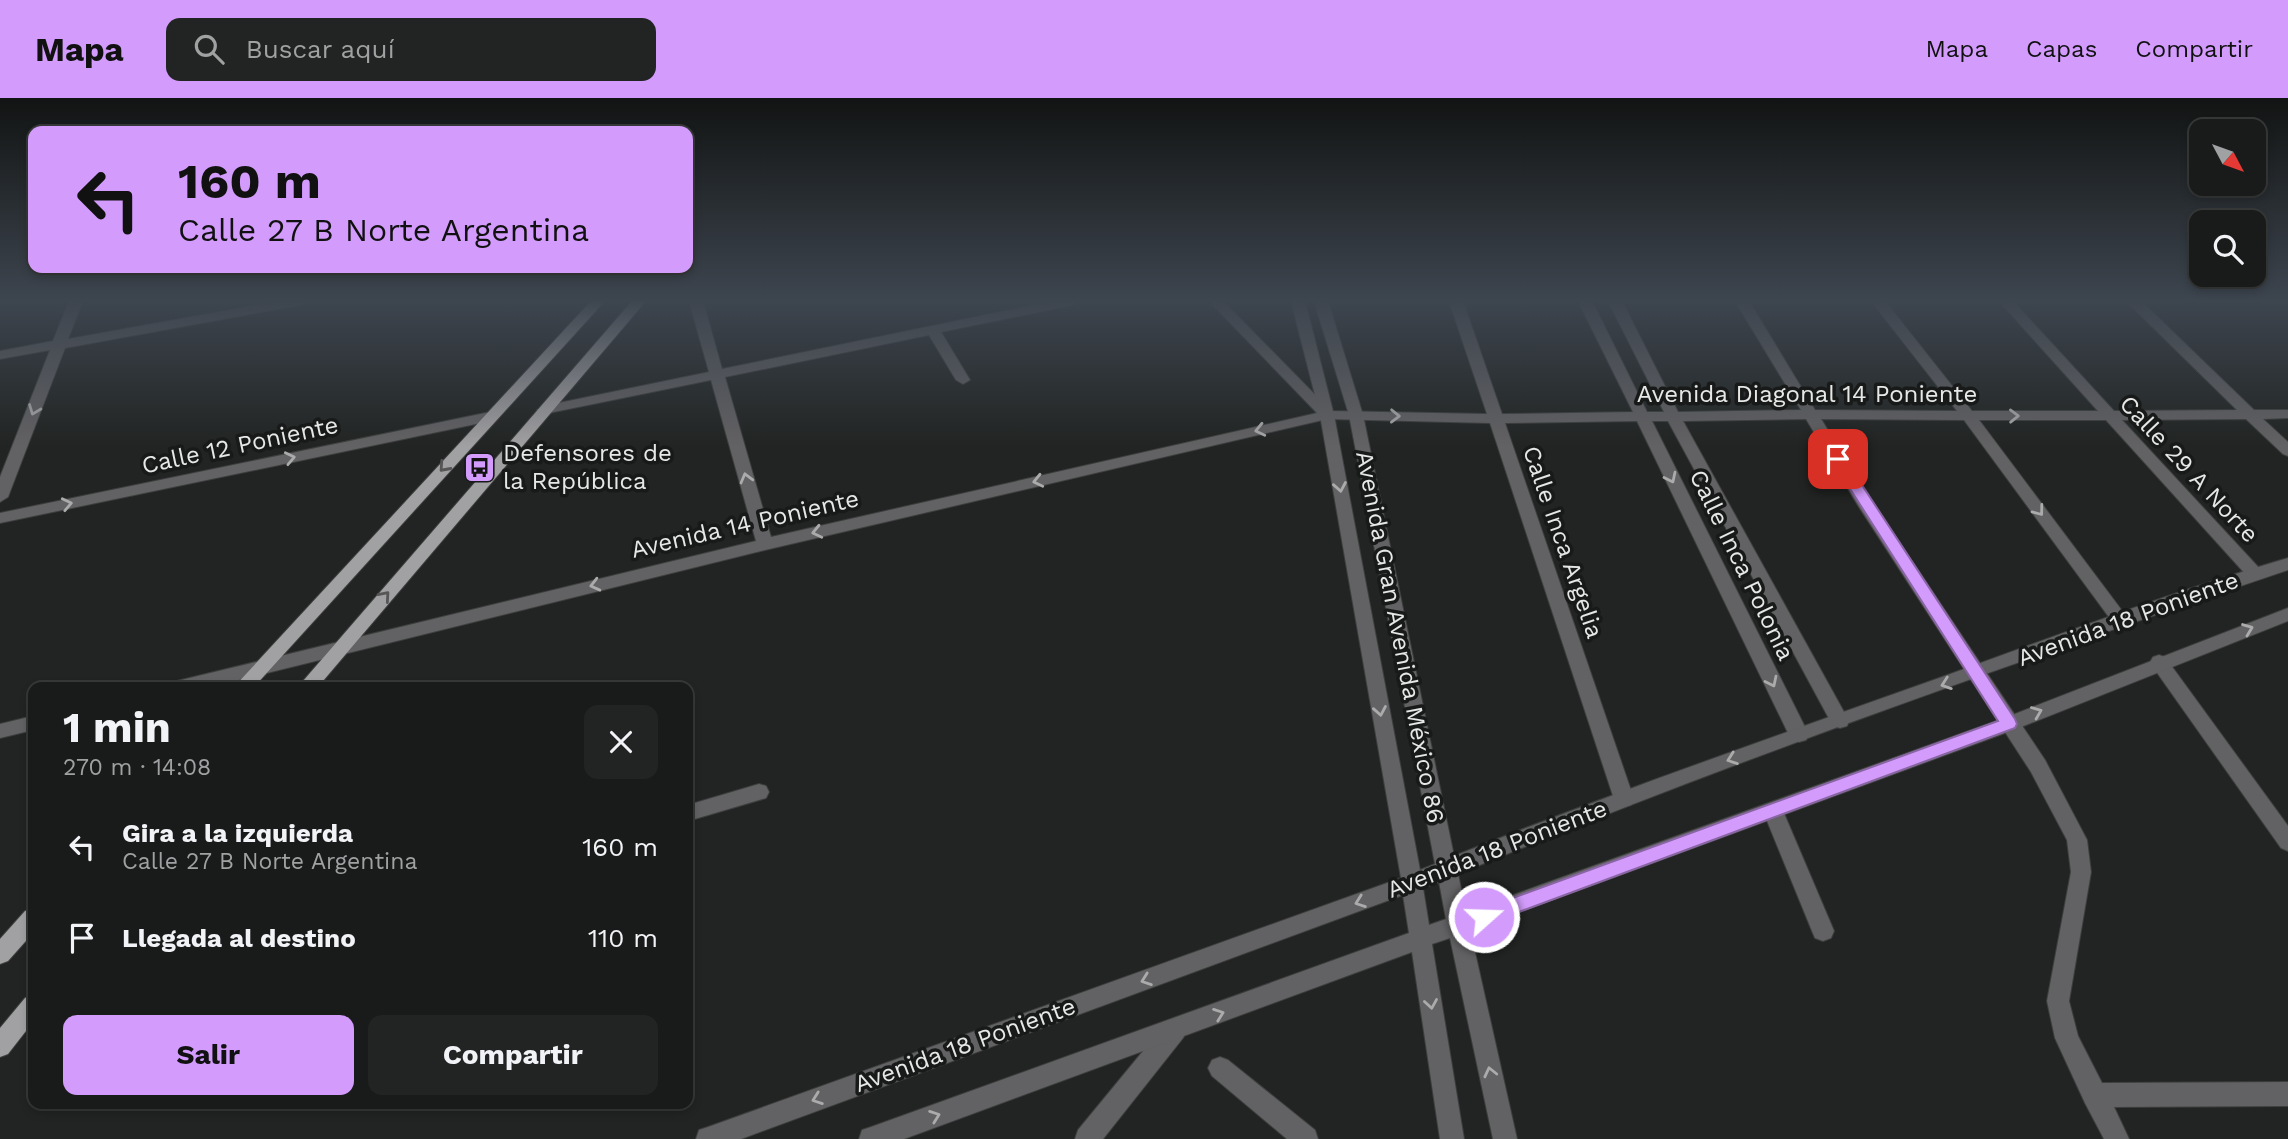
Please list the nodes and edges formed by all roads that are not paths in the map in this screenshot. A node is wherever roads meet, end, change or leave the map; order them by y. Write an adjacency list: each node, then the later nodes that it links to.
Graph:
1 (29, 350): 18 (street)
2 (57, 350): 34 (street, one-way to 34)
3 (553, 350): 30 (main road)
4 (597, 350): 21 (main road)
5 (711, 350): 19 (street)
6 (837, 350): 19 (street)
7 (945, 350): 20 (street)
8 (1263, 350): 25 (street)
9 (1310, 350): 25 (street, Avenida Gran Avenida México 86)
10 (1336, 350): 26 (street, Avenida Gran Avenida México 86)
11 (1472, 350): 32 (street, Calle Inca Argelia)
12 (1608, 350): 31 (street, Calle Inca Polonia)
13 (1640, 350): 28 (street, Calle Inca Polonia)
14 (1771, 350): 22 (street)
15 (1916, 350): 29 (street)
16 (2049, 350): 27 (street, Calle 29 A Norte)
17 (2182, 350): 23 (street)
18 (0, 355)
19 (718, 374): 21 (street); 36 (street, one-way to 19)
20 (963, 380)
21 (544, 410): 41 (main road, one-way to 21)
22 (1810, 414): 28 (street, Avenida Diagonal 14 Poniente); 29 (street, Avenida Diagonal 14 Poniente); 44 (street)
23 (2248, 414): 24 (street, Avenida Diagonal 14 Poniente); 27 (street, Avenida Diagonal 14 Poniente); 33 (street)
24 (2288, 414)
25 (1326, 415): 26 (street, Avenida Diagonal 14 Poniente); 36 (street, Avenida 14 Poniente, one-way to 36); 59 (street, Avenida Gran Avenida México 86, one-way to 59)
26 (1356, 415): 32 (street, Avenida Diagonal 14 Poniente, one-way to 32); 58 (street, Avenida Gran Avenida México 86)
27 (2108, 415): 29 (street, Avenida Diagonal 14 Poniente, one-way to 27); 38 (street, Calle 29 A Norte)
28 (1673, 416): 31 (street, Avenida Diagonal 14 Poniente); 48 (street, Calle Inca Polonia)
29 (1968, 416): 40 (street, one-way to 40)
30 (490, 417): 35 (street, Calle 12 Poniente, one-way to 30); 43 (main road, one-way to 43)
31 (1641, 417): 32 (street, Avenida Diagonal 14 Poniente); 52 (street, Calle Inca Polonia, one-way to 52)
32 (1495, 419): 54 (street, Calle Inca Argelia)
33 (2288, 451)
34 (0, 497)
35 (0, 518)
36 (765, 544): 41 (street, Avenida 14 Poniente, one-way to 41)
37 (2288, 564): 38 (street, Avenida 18 Poniente)
38 (2255, 574): 40 (street, Avenida 18 Poniente)
39 (2288, 614): 42 (street, Avenida 18 Poniente, one-way to 39)
40 (2120, 620): 44 (street, Avenida 18 Poniente)
41 (340, 648): 43 (street, Avenida 14 Poniente); 47 (main road)
42 (2159, 662): 50 (street, Avenida 18 Poniente, one-way to 42); 57 (street)
43 (261, 667): 45 (street, Avenida 14 Poniente); 46 (main road)
44 (1976, 674): 48 (street, Avenida 18 Poniente, one-way to 48); 50 (street)
45 (201, 682)
46 (247, 682)
47 (311, 682)
48 (1840, 721): 52 (street, Avenida 18 Poniente)
49 (28, 724): 51 (street)
50 (2009, 724): 55 (street, Avenida 18 Poniente); 69 (street)
51 (0, 731)
52 (1798, 735): 54 (street, Avenida 18 Poniente, one-way to 54)
53 (759, 792): 56 (street)
54 (1624, 799): 58 (street, Avenida 18 Poniente)
55 (1773, 811): 61 (street, Avenida 18 Poniente); 62 (street)
56 (693, 812)
57 (2288, 842)
58 (1447, 868): 59 (street, Avenida 18 Poniente); 61 (street, Avenida Gran Avenida México 86)
59 (1412, 883): 63 (street, Avenida Gran Avenida México 86); 71 (street, Avenida 18 Poniente, one-way to 71)
60 (28, 923): 64 (main road)
61 (1458, 926): 63 (street, Avenida 18 Poniente); 76 (street, Avenida Gran Avenida México 86, one-way to 61)
62 (1823, 931)
63 (1420, 936): 66 (street, Avenida 18 Poniente, one-way to 63); 75 (street, Avenida Gran Avenida México 86, one-way to 75)
64 (0, 954)
65 (28, 1012): 67 (main road)
66 (1175, 1030): 72 (street, Avenida 18 Poniente, one-way to 66); 73 (street)
67 (0, 1046)
68 (1220, 1068): 74 (street)
69 (2093, 1094): 70 (street); 77 (street)
70 (2288, 1094)
71 (708, 1139)
72 (871, 1139)
73 (1087, 1139)
74 (1306, 1139)
75 (1452, 1139)
76 (1505, 1139)
77 (2117, 1139)

